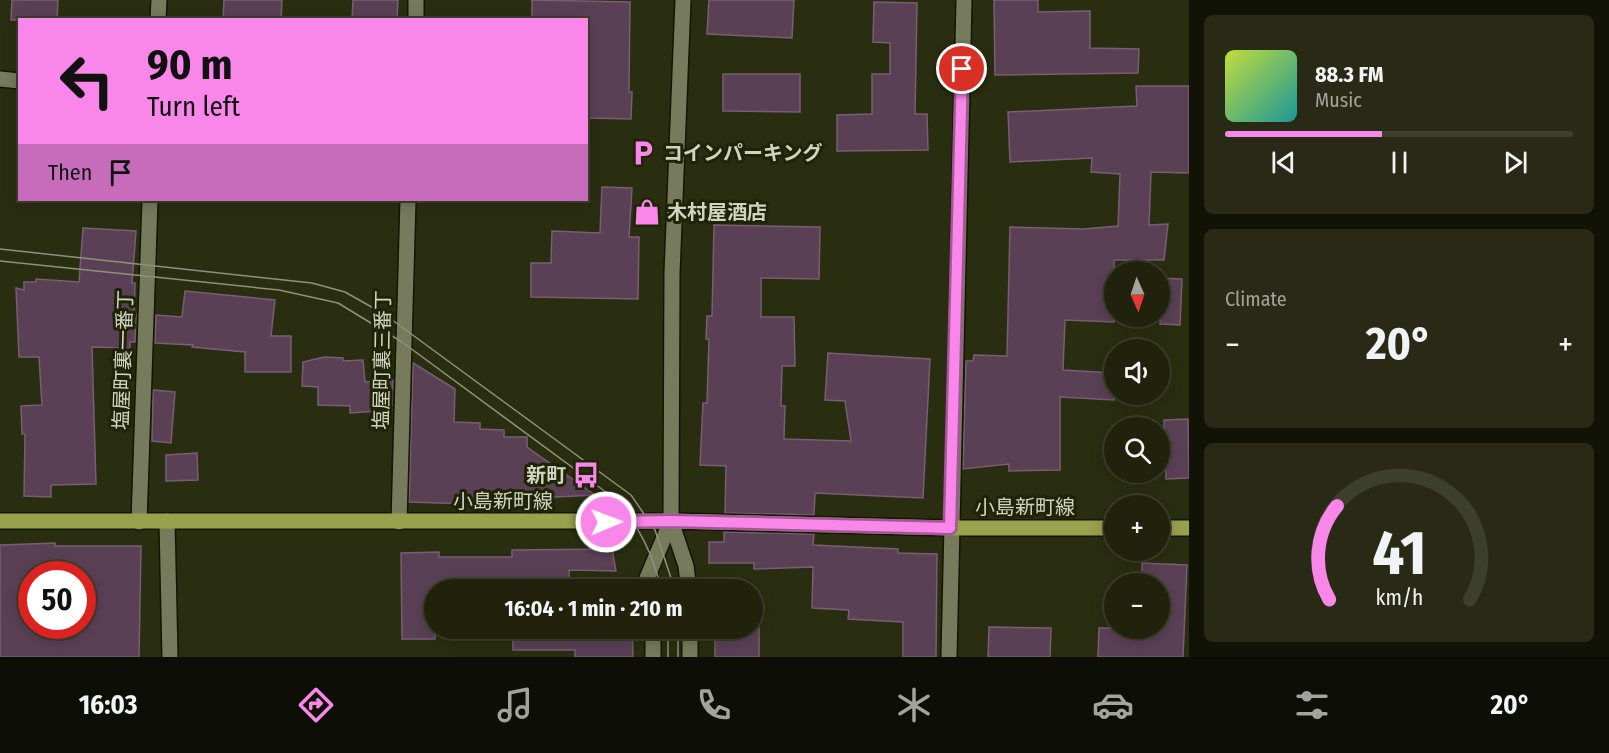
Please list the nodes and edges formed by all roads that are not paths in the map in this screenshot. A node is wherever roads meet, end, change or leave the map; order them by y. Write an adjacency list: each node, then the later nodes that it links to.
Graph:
1 (159, 0): 5 (street)
2 (416, 0): 6 (street)
3 (683, 0): 13 (street)
4 (964, 0): 16 (street)
5 (159, 18)
6 (416, 18)
7 (0, 79): 8 (street)
8 (18, 81)
9 (150, 201): 14 (street, 塩屋町裏一番丁)
10 (408, 201): 15 (street, 塩屋町裏三番丁)
11 (0, 521): 14 (main road, 小島新町線)
12 (167, 521): 14 (main road, 小島新町線); 15 (main road, 小島新町線); 24 (street)
13 (671, 521): 15 (main road, 小島新町線); 16 (main road, 小島新町線); 20 (street); 21 (street)
14 (139, 522)
15 (399, 522)
16 (950, 528): 17 (main road, 小島新町線); 27 (street)
17 (1104, 528)
18 (1170, 528): 19 (main road)
19 (1189, 528)
20 (647, 579)
21 (688, 579)
22 (653, 639): 25 (street)
23 (690, 639): 26 (street)
24 (170, 657)
25 (653, 657)
26 (690, 657)
27 (948, 657)

